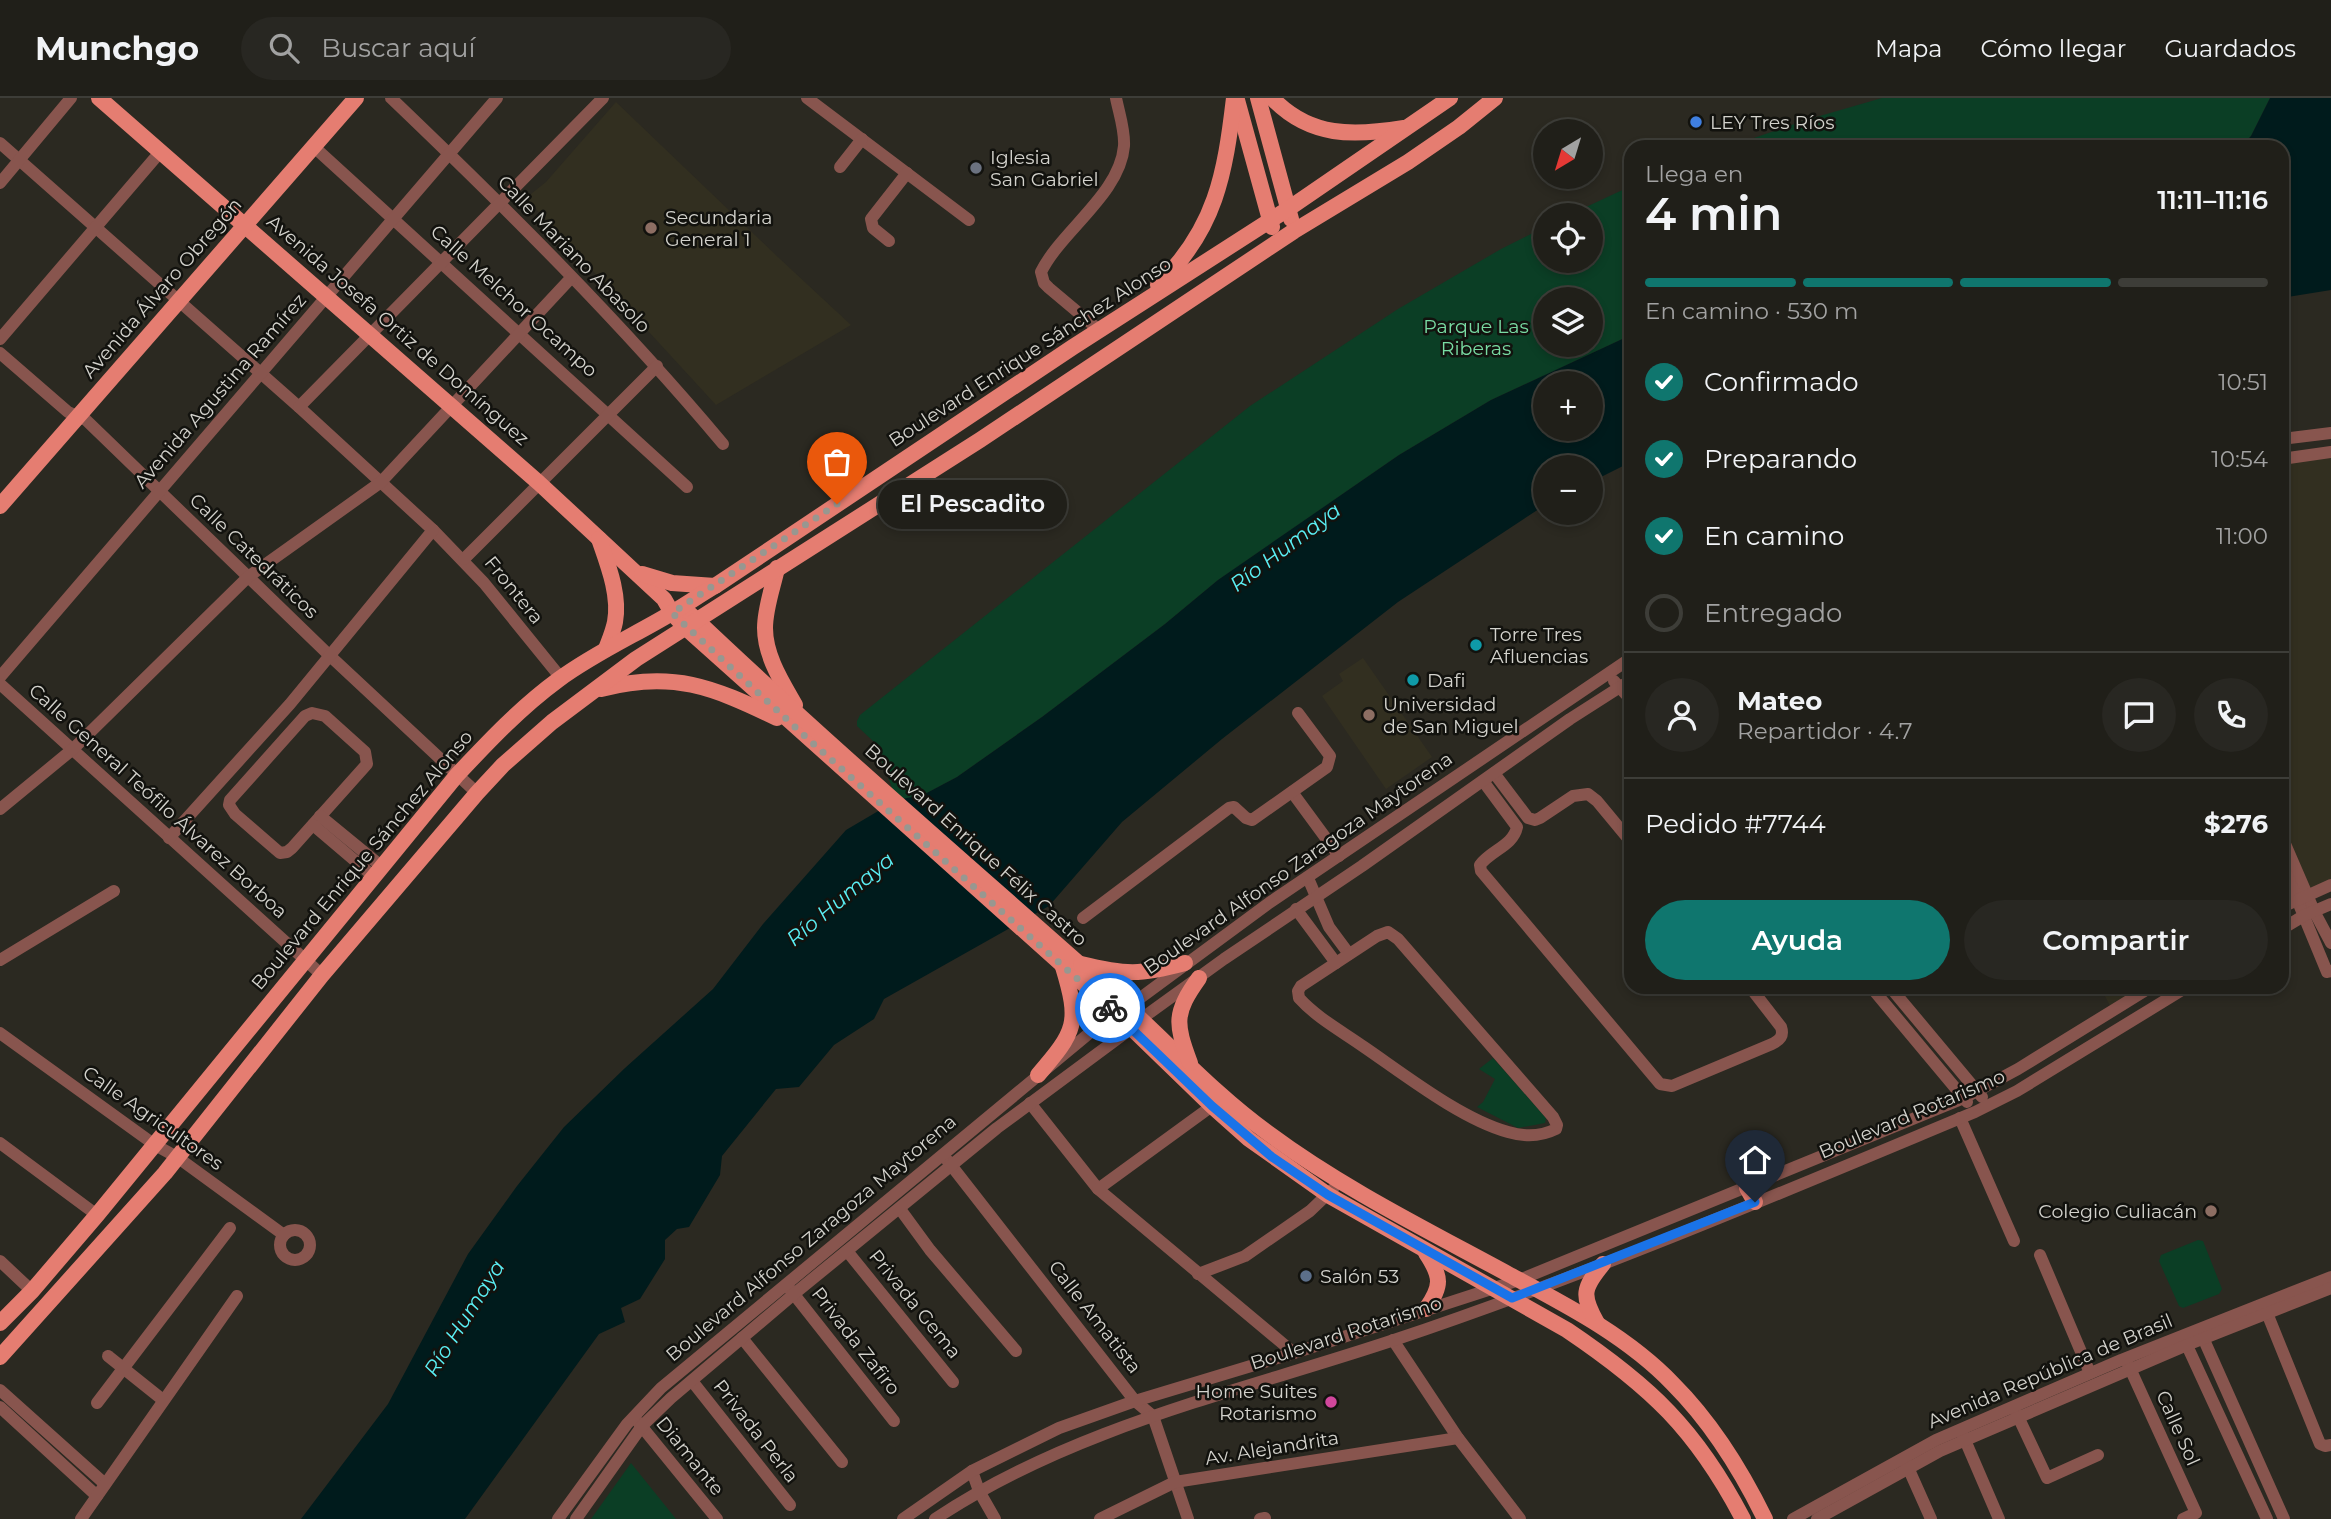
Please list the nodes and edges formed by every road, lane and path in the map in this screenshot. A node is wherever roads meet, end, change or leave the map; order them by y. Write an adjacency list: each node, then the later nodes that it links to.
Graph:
1 (71, 98): 20 (street)
2 (99, 98): 18 (main road, Avenida Josefa Ortiz de Domínguez)
3 (356, 98): 17 (main road, Avenida Álvaro Obregón)
4 (391, 98): 19 (street, Calle Mariano Abasolo)
5 (497, 98): 19 (street, Avenida Agustina Ramírez)
6 (603, 98): 24 (street)
7 (807, 98): 15 (street)
8 (1115, 98): 39 (street)
9 (1235, 98): 28 (main road); 38 (main road)
10 (1258, 98): 25 (main road)
11 (1272, 98): 14 (main road)
12 (1450, 98): 14 (main road, Boulevard Enrique Sánchez Alonso)
13 (1495, 98): 31 (main road)
14 (1410, 127): 25 (main road, Boulevard Enrique Sánchez Alonso)
15 (862, 139): 21 (street); 22 (street)
16 (0, 144): 20 (street, Frontera)
17 (313, 146): 26 (street, Calle Melchor Ocampo); 29 (main road, Avenida Álvaro Obregón)
18 (161, 151): 29 (main road, Avenida Josefa Ortiz de Domínguez); 30 (street)
19 (450, 154): 24 (street, Calle Mariano Abasolo); 26 (street, Avenida Agustina Ramírez)
20 (19, 160): 23 (street); 30 (street, Frontera)
21 (839, 167)
22 (907, 173): 27 (street); 32 (street)
23 (0, 183)
24 (500, 204): 34 (street); 35 (street, Calle Mariano Abasolo)
25 (1288, 209): 28 (main road, Boulevard Enrique Sánchez Alonso); 31 (main road)
26 (393, 218): 34 (street, Calle Melchor Ocampo); 36 (street, Avenida Agustina Ramírez)
27 (969, 220)
28 (1269, 220): 33 (main road); 38 (main road, Boulevard Enrique Sánchez Alonso)
29 (244, 224): 36 (main road, Avenida Josefa Ortiz de Domínguez); 37 (main road, Avenida Álvaro Obregón)
30 (96, 229): 37 (street, Frontera); 42 (street)
31 (1294, 231): 33 (main road)
32 (889, 241)
33 (1278, 242): 63 (main road)
34 (442, 262): 40 (street, Calle Melchor Ocampo); 41 (street)
35 (571, 278): 40 (street); 44 (street, Calle Mariano Abasolo)
36 (326, 296): 41 (main road, Avenida Josefa Ortiz de Domínguez); 45 (street, Avenida Agustina Ramírez)
37 (179, 302): 45 (street, Frontera); 49 (main road, Avenida Álvaro Obregón)
38 (1137, 305): 39 (main road, Boulevard Enrique Sánchez Alonso)
39 (1098, 330): 66 (main road, Boulevard Enrique Sánchez Alonso)
40 (520, 332): 47 (street); 48 (street, Calle Melchor Ocampo)
41 (371, 337): 46 (street); 47 (main road, Avenida Josefa Ortiz de Domínguez)
42 (0, 339)
43 (0, 353): 49 (street, Calle Catedráticos)
44 (657, 366): 48 (street); 52 (street, Calle Mariano Abasolo)
45 (261, 374): 46 (street, Frontera); 58 (street, Avenida Agustina Ramírez)
46 (299, 407): 55 (street, Frontera)
47 (452, 407): 55 (street); 56 (main road, Avenida Josefa Ortiz de Domínguez)
48 (608, 414): 56 (street); 57 (street, Calle Melchor Ocampo)
49 (79, 416): 58 (street, Calle Catedráticos); 59 (main road, Avenida Álvaro Obregón)
50 (2331, 433): 51 (street)
51 (2289, 438)
52 (723, 444)
53 (2331, 452): 54 (street)
54 (2289, 458)
55 (381, 482): 60 (street, Frontera); 65 (street)
56 (539, 483): 61 (main road, Avenida Josefa Ortiz de Domínguez); 62 (street)
57 (687, 487)
58 (159, 491): 65 (street, Calle Catedráticos); 75 (street, Avenida Agustina Ramírez)
59 (0, 506)
60 (433, 530): 62 (street, Frontera); 70 (street)
61 (598, 537): 64 (main road, Avenida Josefa Ortiz de Domínguez); 69 (main road)
62 (464, 559): 76 (street, Frontera)
63 (777, 568): 68 (main road); 82 (main road)
64 (636, 572): 66 (main road); 67 (main road, Avenida Josefa Ortiz de Domínguez)
65 (248, 577): 70 (street, Calle Catedráticos); 83 (street)
66 (715, 586): 67 (main road, Boulevard Enrique Sánchez Alonso)
67 (673, 606): 68 (main road, Boulevard Enrique Félix Castro); 69 (main road, Boulevard Enrique Sánchez Alonso)
68 (692, 625): 80 (main road); 82 (main road, Boulevard Enrique Félix Castro)
69 (606, 649): 76 (main road, Boulevard Enrique Sánchez Alonso)
70 (329, 655): 85 (street, Calle Catedráticos); 92 (street)
71 (1624, 662): 72 (street, Boulevard Alfonso Zaragoza Maytorena)
72 (1619, 665): 73 (street, Boulevard Alfonso Zaragoza Maytorena); 74 (street)
73 (1607, 673): 77 (street); 93 (street, Boulevard Alfonso Zaragoza Maytorena)
74 (1624, 676)
75 (0, 677)
76 (561, 678): 85 (main road, Boulevard Enrique Sánchez Alonso)
77 (1624, 681)
78 (0, 684): 83 (street, Calle General Teófilo Álvarez Borboa)
79 (1624, 684): 84 (street, Boulevard Alfonso Zaragoza Maytorena)
80 (589, 693): 82 (main road); 88 (main road)
81 (1298, 713): 87 (street)
82 (804, 728): 116 (main road, Boulevard Enrique Félix Castro)
83 (73, 749): 89 (street); 92 (street, Calle General Teófilo Álvarez Borboa)
84 (1494, 773): 86 (street, Boulevard Alfonso Zaragoza Maytorena); 91 (street)
85 (457, 775): 88 (street, Calle Catedráticos); 95 (main road, Boulevard Enrique Sánchez Alonso)
86 (1483, 781): 100 (street, Boulevard Alfonso Zaragoza Maytorena); 120 (street)
87 (1292, 792): 93 (street); 106 (street)
88 (477, 793): 118 (main road)
89 (0, 809)
90 (316, 820): 90 (street); 95 (street)
91 (1624, 834)
92 (169, 838): 113 (street, Calle General Teófilo Álvarez Borboa)
93 (1339, 856): 97 (street, Boulevard Alfonso Zaragoza Maytorena)
94 (2289, 858): 101 (street)
95 (377, 871): 113 (main road, Boulevard Enrique Sánchez Alonso)
96 (2289, 875): 101 (street)
97 (1308, 878): 100 (street); 115 (street, Boulevard Alfonso Zaragoza Maytorena)
98 (2331, 885): 101 (street)
99 (114, 891): 112 (street)
100 (1316, 896): 104 (street, Boulevard Alfonso Zaragoza Maytorena); 108 (street)
101 (2302, 896): 102 (street); 105 (street)
102 (2289, 903)
103 (2331, 904): 105 (street)
104 (1296, 909): 109 (street); 119 (street, Boulevard Alfonso Zaragoza Maytorena)
105 (2309, 913): 107 (street); 110 (street); 117 (street)
106 (1083, 918)
107 (2289, 925)
108 (1329, 927): 109 (street); 111 (street)
109 (1317, 935): 114 (street)
110 (2331, 943)
111 (1349, 954): 114 (street); 114 (street)
112 (0, 960)
113 (305, 960): 118 (street, Calle General Teófilo Álvarez Borboa); 138 (main road, Boulevard Enrique Sánchez Alonso)
114 (1336, 962)
115 (1185, 963): 116 (main road); 125 (street, Boulevard Alfonso Zaragoza Maytorena)
116 (1070, 965): 125 (main road, Boulevard Enrique Félix Castro); 129 (main road)
117 (2331, 971)
118 (322, 975): 140 (main road)
119 (1199, 978): 126 (street, Boulevard Alfonso Zaragoza Maytorena); 128 (main road)
120 (1755, 994)
121 (1877, 994): 131 (street)
122 (1896, 994): 130 (street)
123 (2140, 994): 130 (street, Boulevard Rotarismo)
124 (2175, 994): 133 (street, Boulevard Rotarismo)
125 (1121, 1010): 126 (main road, Boulevard Enrique Félix Castro); 129 (street, Boulevard Alfonso Zaragoza Maytorena)
126 (1136, 1024): 128 (main road, Boulevard Enrique Félix Castro); 132 (street, Boulevard Alfonso Zaragoza Maytorena); 134 (main road, Boulevard Enrique Félix Castro)
127 (0, 1032): 138 (street, Calle Agricultores)
128 (1192, 1069): 142 (main road, Boulevard Enrique Félix Castro)
129 (1038, 1075): 139 (street, Boulevard Alfonso Zaragoza Maytorena)
130 (1977, 1092): 131 (street, Boulevard Rotarismo); 133 (street)
131 (1964, 1098): 135 (street); 145 (street, Boulevard Rotarismo)
132 (1030, 1103): 141 (street, Boulevard Alfonso Zaragoza Maytorena); 143 (street)
133 (1989, 1105): 135 (street, Boulevard Rotarismo)
134 (1212, 1106): 143 (street); 144 (main road, Boulevard Enrique Félix Castro)
135 (1975, 1112): 136 (street, Boulevard Rotarismo)
136 (1960, 1118): 145 (street, Boulevard Rotarismo); 150 (street)
137 (0, 1143): 147 (street)
138 (155, 1145): 140 (street, Calle Agricultores); 147 (main road, Boulevard Enrique Sánchez Alonso)
139 (942, 1154): 141 (street, Calle Amatista); 161 (street, Boulevard Alfonso Zaragoza Maytorena)
140 (177, 1157): 149 (street, Calle Agricultores); 177 (main road)
141 (952, 1166): 146 (street, Boulevard Alfonso Zaragoza Maytorena); 185 (street, Calle Amatista)
142 (1339, 1181): 144 (street); 158 (main road, Boulevard Enrique Félix Castro)
143 (1098, 1189): 156 (street)
144 (1328, 1195): 152 (main road, Boulevard Enrique Félix Castro); 156 (street)
145 (1751, 1195): 155 (street, Boulevard Rotarismo); 158 (street, Boulevard Rotarismo)
146 (900, 1209): 151 (street, Boulevard Alfonso Zaragoza Maytorena); 174 (street)
147 (97, 1215): 163 (main road, Boulevard Enrique Sánchez Alonso)
148 (230, 1228): 179 (street)
149 (284, 1235)
150 (2014, 1241)
151 (847, 1251): 161 (street, Boulevard Alfonso Zaragoza Maytorena); 182 (street, Privada Gema)
152 (1425, 1251): 160 (main road, Boulevard Enrique Félix Castro); 166 (main road)
153 (2040, 1255): 180 (street)
154 (0, 1261): 163 (street)
155 (1603, 1264): 162 (street, Boulevard Rotarismo); 169 (main road)
156 (1198, 1274): 175 (street)
157 (2331, 1277): 170 (street, Avenida República de Brasil)
158 (1519, 1280): 160 (street, Boulevard Rotarismo); 162 (main road, Boulevard Enrique Félix Castro)
159 (2331, 1288): 167 (street, Avenida República de Brasil)
160 (1491, 1289): 165 (main road, Boulevard Enrique Félix Castro); 166 (street, Boulevard Rotarismo)
161 (790, 1290): 171 (street, Boulevard Alfonso Zaragoza Maytorena); 190 (street, Boulevard Alfonso Zaragoza Maytorena); 191 (street, Privada Zafiro)
162 (1537, 1290): 165 (street, Boulevard Rotarismo); 169 (main road, Boulevard Enrique Félix Castro)
163 (33, 1291): 168 (main road, Boulevard Enrique Sánchez Alonso)
164 (237, 1296): 184 (street)
165 (1512, 1298): 172 (street, Boulevard Rotarismo); 215 (main road, Boulevard Enrique Félix Castro)
166 (1426, 1309): 175 (street, Boulevard Rotarismo)
167 (2267, 1313): 170 (street, Avenida República de Brasil); 194 (street)
168 (0, 1323)
169 (1598, 1325): 216 (main road, Boulevard Enrique Félix Castro)
170 (2201, 1333): 173 (street, Avenida República de Brasil); 223 (street)
171 (742, 1338): 181 (street, Boulevard Alfonso Zaragoza Maytorena); 196 (street)
172 (1393, 1340): 189 (street, Boulevard Rotarismo); 193 (street)
173 (2185, 1340): 178 (street, Avenida República de Brasil); 222 (street)
174 (1016, 1351)
175 (1294, 1353): 185 (street, Boulevard Rotarismo)
176 (108, 1356): 179 (street)
177 (0, 1357)
178 (2128, 1363): 180 (street, Avenida República de Brasil); 188 (street, Avenida República de Brasil); 221 (street, Calle Sol)
179 (124, 1368): 184 (street); 186 (street)
180 (2090, 1373): 188 (street, Avenida República de Brasil)
181 (692, 1381): 190 (street, Boulevard Alfonso Zaragoza Maytorena); 203 (street, Privada Perla)
182 (953, 1382)
183 (0, 1390): 200 (street)
184 (163, 1400): 200 (street)
185 (1135, 1401): 189 (street, Calle Amatista); 198 (street, Boulevard Rotarismo)
186 (97, 1403)
187 (0, 1407): 202 (street)
188 (2016, 1412): 192 (street, Avenida República de Brasil); 195 (street)
189 (1153, 1416): 199 (street); 201 (street, Boulevard Rotarismo)
190 (638, 1421): 206 (street, Boulevard Alfonso Zaragoza Maytorena); 207 (street, Boulevard Alfonso Zaragoza Maytorena); 208 (street, Diamante)
191 (894, 1421)
192 (1963, 1435): 197 (street, Avenida República de Brasil); 220 (street)
193 (1458, 1438): 199 (street, Av. Alejandrita); 214 (street)
194 (2326, 1444)
195 (2098, 1455)
196 (842, 1462)
197 (1905, 1462): 204 (street, Avenida República de Brasil); 217 (street, Avenida República de Brasil); 219 (street)
198 (972, 1471): 201 (street); 209 (street, Boulevard Rotarismo)
199 (1175, 1482): 212 (street, Av. Alejandrita); 213 (street)
200 (105, 1484): 202 (street)
201 (979, 1491): 210 (street, Boulevard Rotarismo); 211 (street)
202 (97, 1496): 205 (street)
203 (790, 1505)
204 (1831, 1516): 218 (street, Avenida República de Brasil)
205 (81, 1519)
206 (558, 1519)
207 (576, 1519)
208 (717, 1519)
209 (903, 1519)
210 (934, 1519)
211 (995, 1519)
212 (1100, 1519)
213 (1188, 1519)
214 (1520, 1519)
215 (1743, 1519)
216 (1765, 1519)
217 (1793, 1519)
218 (1817, 1519)
219 (1931, 1519)
220 (1999, 1519)
221 (2183, 1519)
222 (2267, 1519)
223 (2284, 1519)

